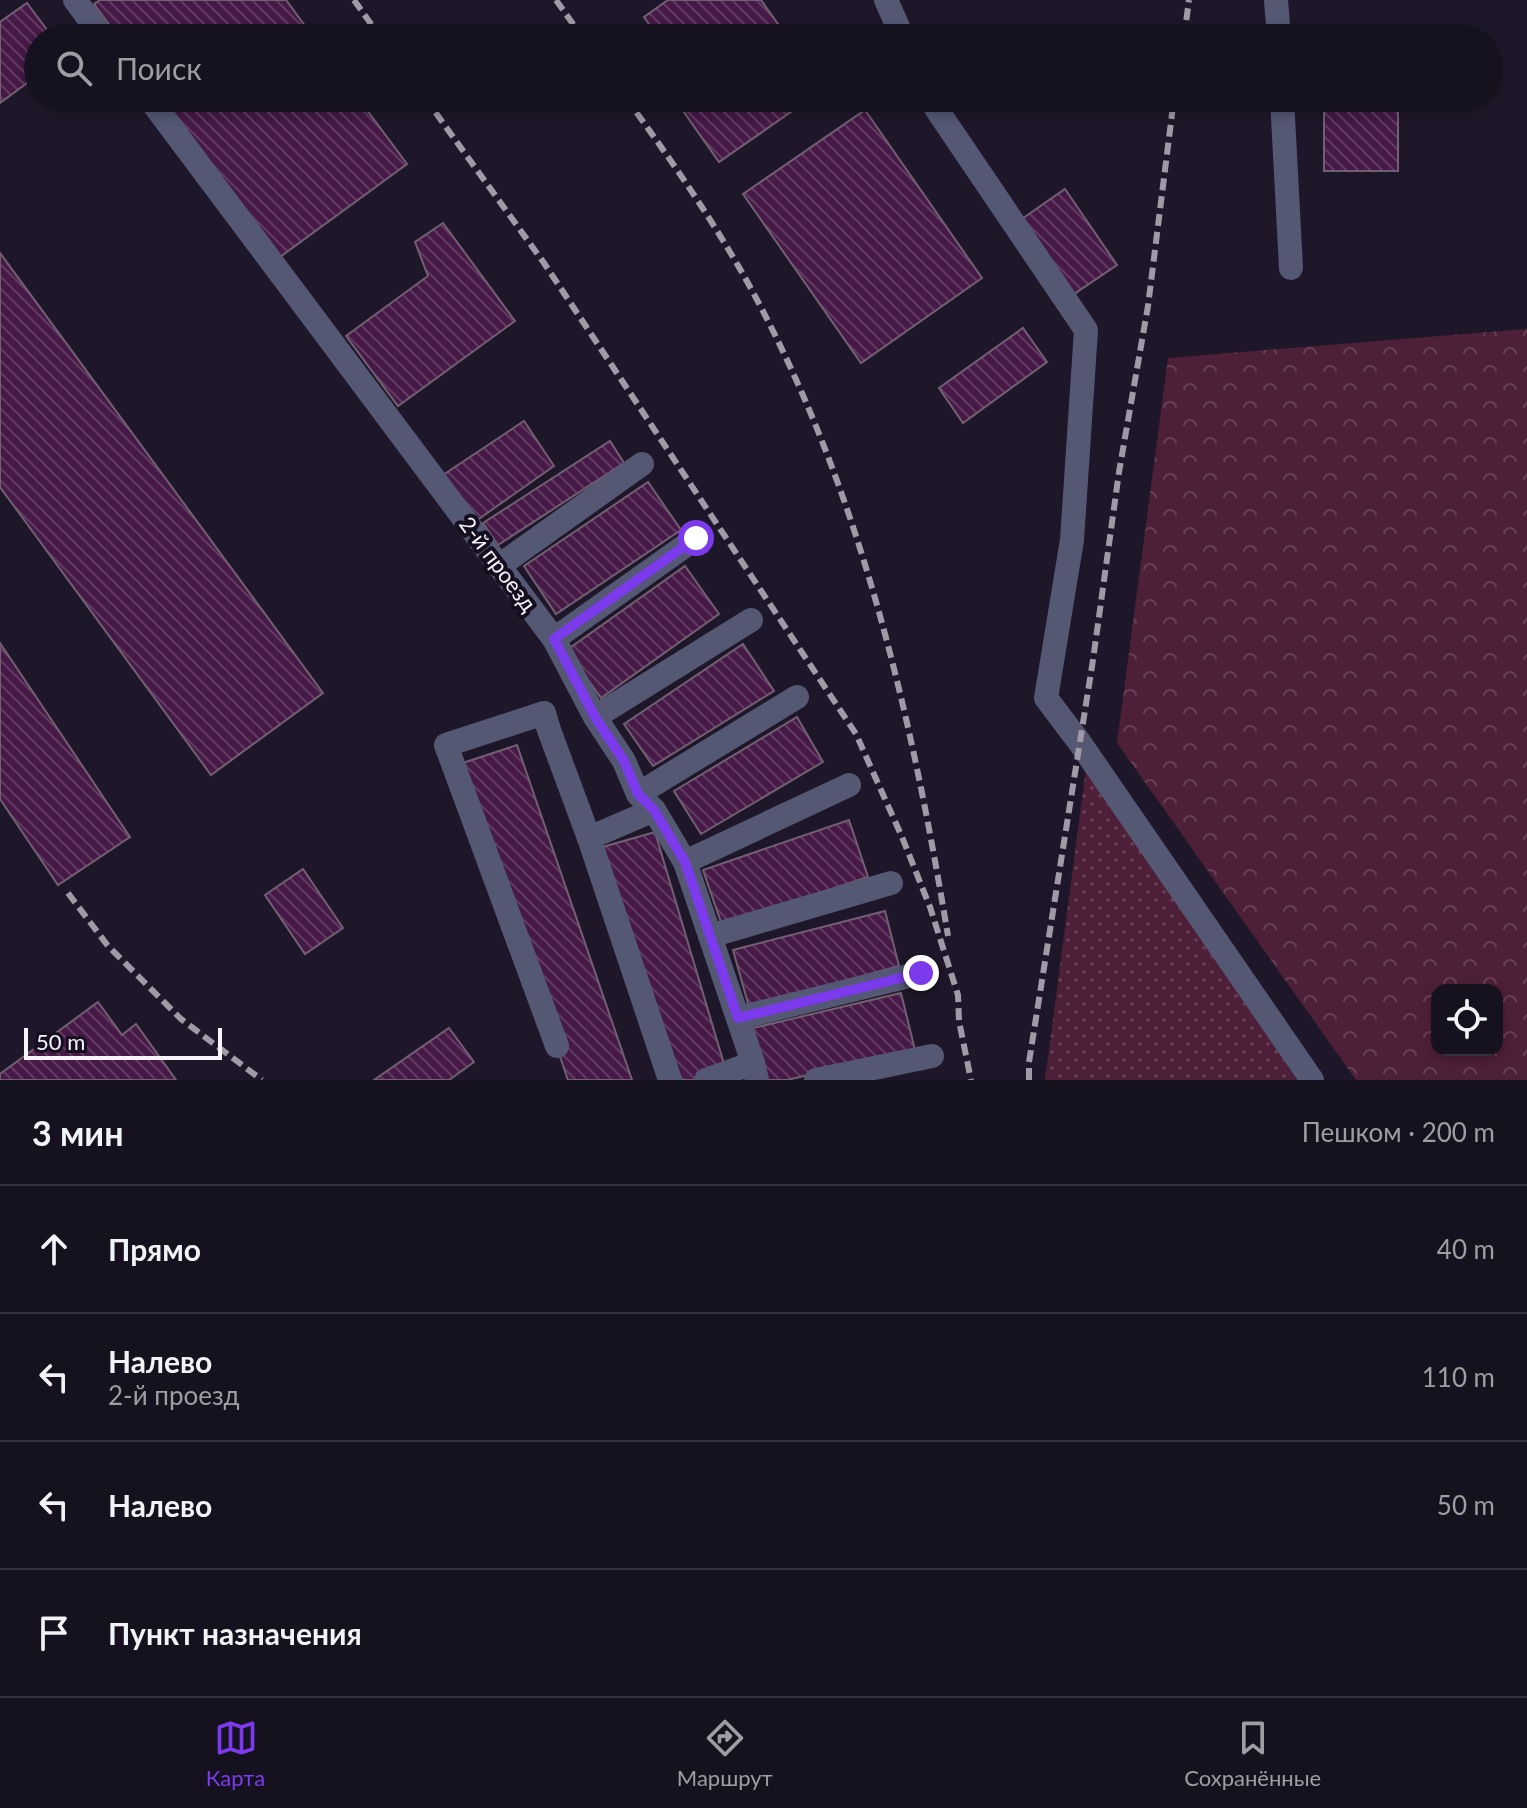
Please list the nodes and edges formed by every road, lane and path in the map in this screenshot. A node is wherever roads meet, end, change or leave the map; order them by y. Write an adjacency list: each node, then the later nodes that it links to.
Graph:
1 (75, 0): 4 (street)
2 (886, 0): 5 (street)
3 (1276, 0): 6 (street)
4 (93, 24)
5 (897, 24)
6 (1278, 24)
7 (159, 112): 13 (street, 2-й проезд)
8 (938, 112): 32 (street)
9 (1283, 112): 10 (street)
10 (1291, 268)
11 (642, 464): 13 (street)
12 (696, 538): 15 (street)
13 (499, 566): 15 (street, 2-й проезд)
14 (751, 620): 17 (street)
15 (554, 639): 17 (street, 2-й проезд)
16 (797, 697): 19 (street)
17 (595, 717): 19 (street, 2-й проезд)
18 (849, 785): 21 (street)
19 (646, 802): 20 (street); 21 (street, 2-й проезд)
20 (589, 838): 26 (street); 29 (street)
21 (685, 862): 23 (street, 2-й проезд)
22 (891, 883): 23 (street)
23 (710, 936): 25 (street, 2-й проезд)
24 (921, 973): 25 (street)
25 (738, 1018): 28 (street, 2-й проезд)
26 (557, 1046)
27 (932, 1056): 31 (street)
28 (755, 1072): 30 (street)
29 (670, 1080)
30 (706, 1080)
31 (816, 1080)
32 (1312, 1080)

